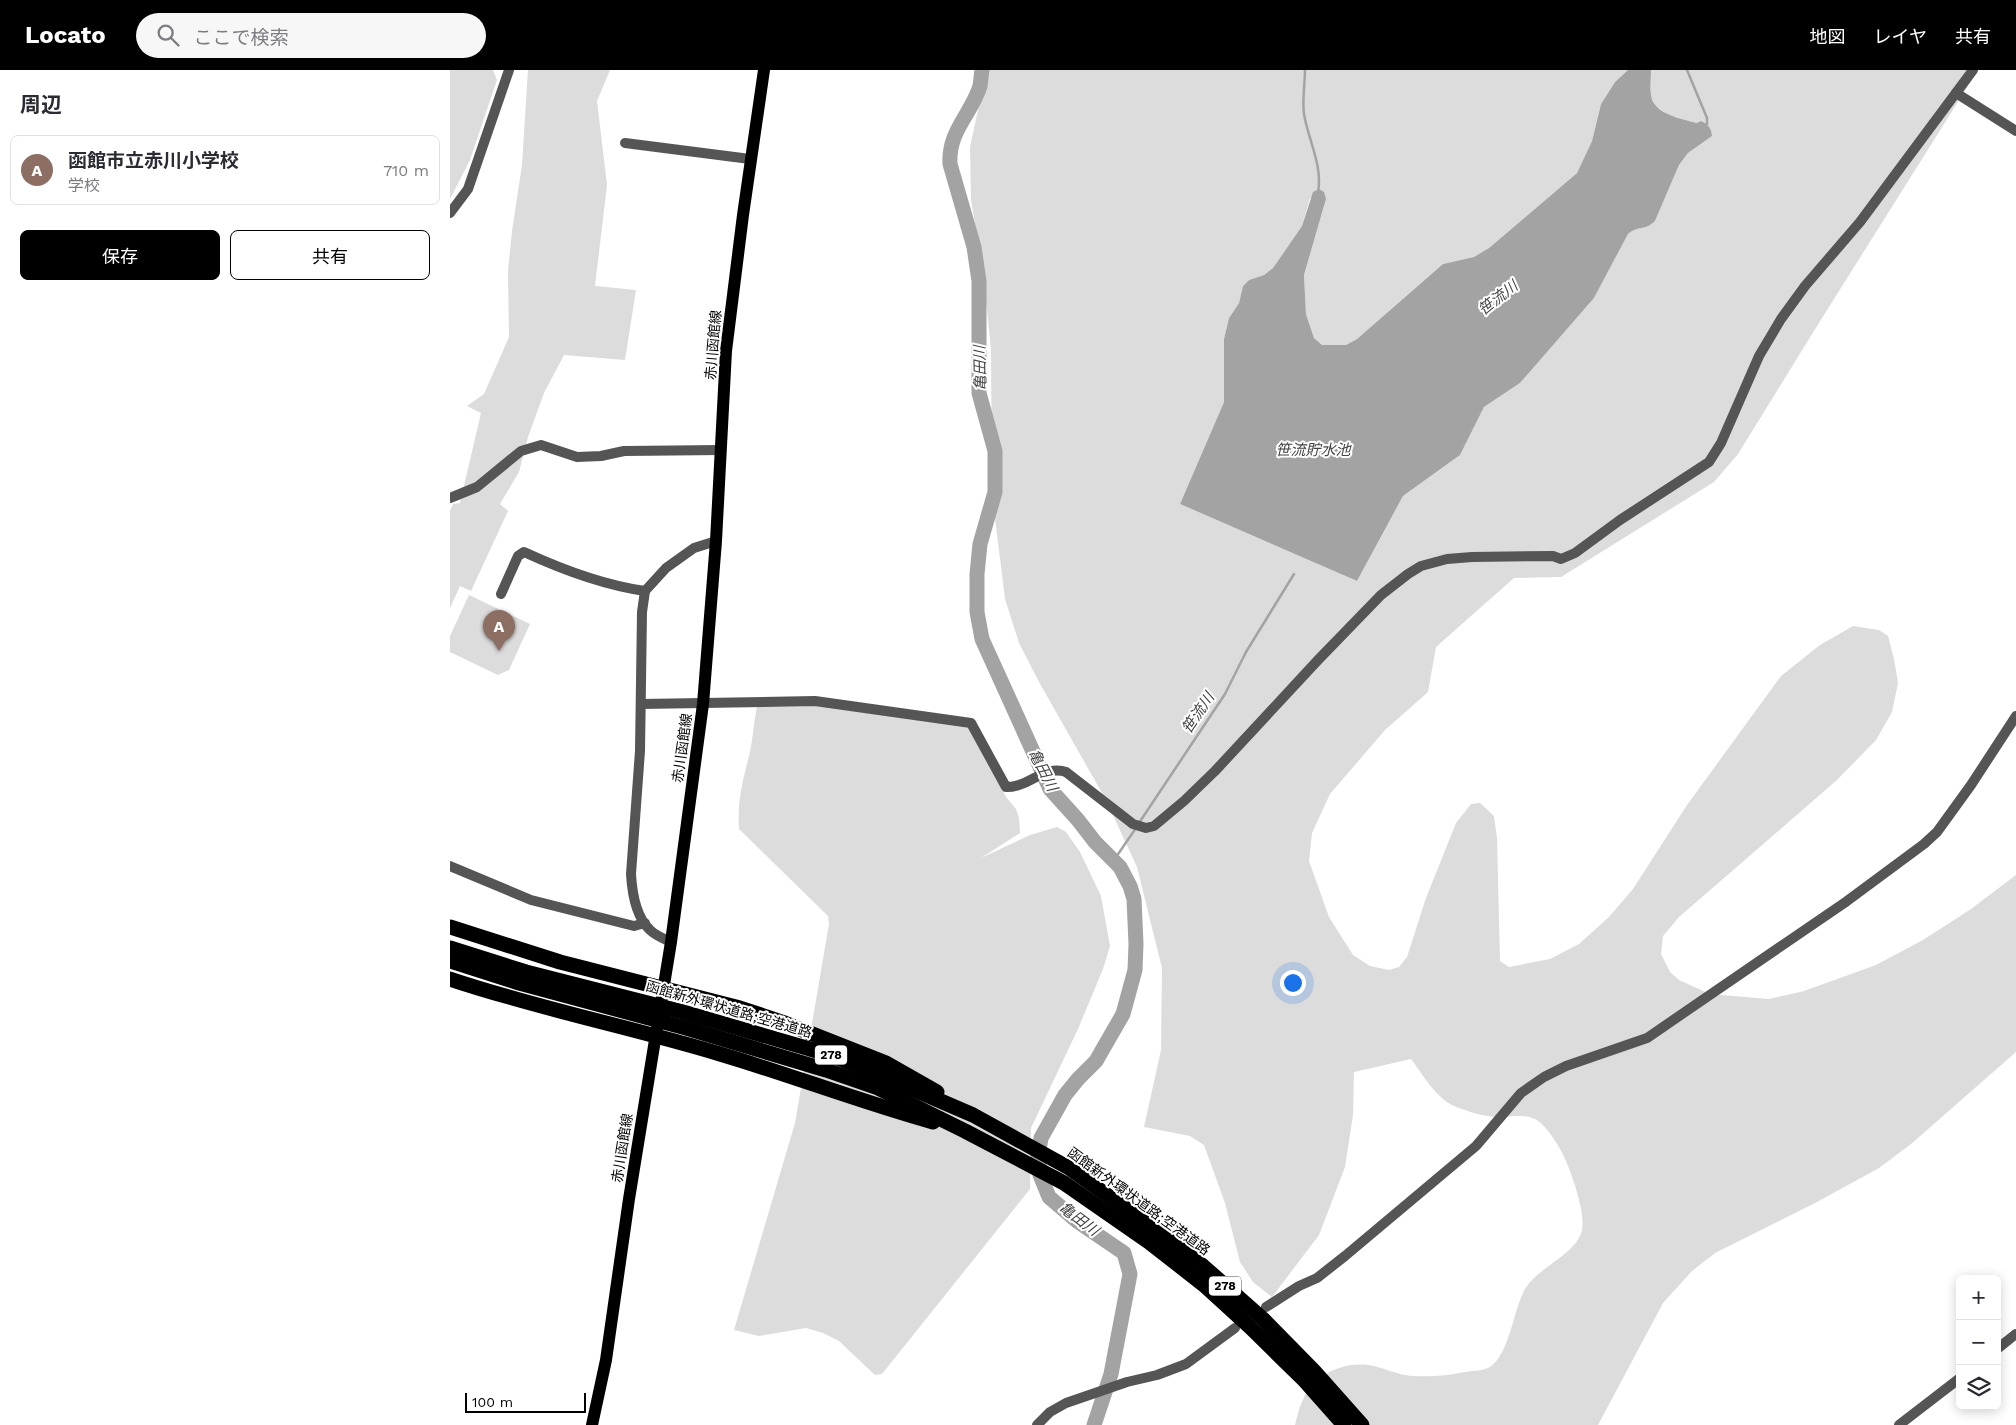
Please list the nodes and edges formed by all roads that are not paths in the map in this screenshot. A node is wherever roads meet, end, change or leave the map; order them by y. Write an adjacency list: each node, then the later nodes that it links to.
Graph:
1 (509, 70): 8 (street)
2 (764, 70): 7 (main road, 赤川函館線)
3 (1974, 70): 4 (street)
4 (1956, 93): 5 (street); 15 (street)
5 (2016, 131)
6 (625, 143): 7 (street)
7 (750, 159): 9 (main road, 赤川函館線)
8 (450, 213)
9 (721, 450): 10 (street); 11 (main road, 赤川函館線)
10 (450, 498)
11 (716, 542): 12 (street); 15 (main road, 赤川函館線)
12 (646, 591): 13 (street); 14 (street)
13 (501, 594)
14 (641, 704): 15 (street); 18 (street)
15 (703, 704): 20 (main road, 赤川函館線)
16 (2016, 716): 29 (street)
17 (450, 866): 18 (street)
18 (645, 923): 20 (street)
19 (450, 927): 24 (highway)
20 (671, 942): 24 (main road, 赤川函館線)
21 (450, 948): 25 (highway, 函館新外環状道路;空港道路 / 278)
22 (450, 961): 25 (highway, 函館新外環状道路;空港道路 / 278)
23 (450, 979): 26 (highway)
24 (663, 989): 26 (main road, 赤川函館線); 27 (highway)
25 (632, 1006): 27 (highway, 函館新外環状道路;空港道路 / 278); 28 (highway, 函館新外環状道路;空港道路 / 278)
26 (656, 1036): 28 (highway); 34 (main road, 赤川函館線)
27 (973, 1115): 37 (highway, 函館新外環状道路;空港道路 / 278)
28 (965, 1130): 36 (highway, 函館新外環状道路;空港道路 / 278)
29 (1266, 1307)
30 (1235, 1328): 35 (street)
31 (2016, 1334): 32 (street)
32 (2001, 1346)
33 (1956, 1381): 38 (street)
34 (592, 1425)
35 (1037, 1425)
36 (1344, 1425)
37 (1362, 1425)
38 (1899, 1425)

